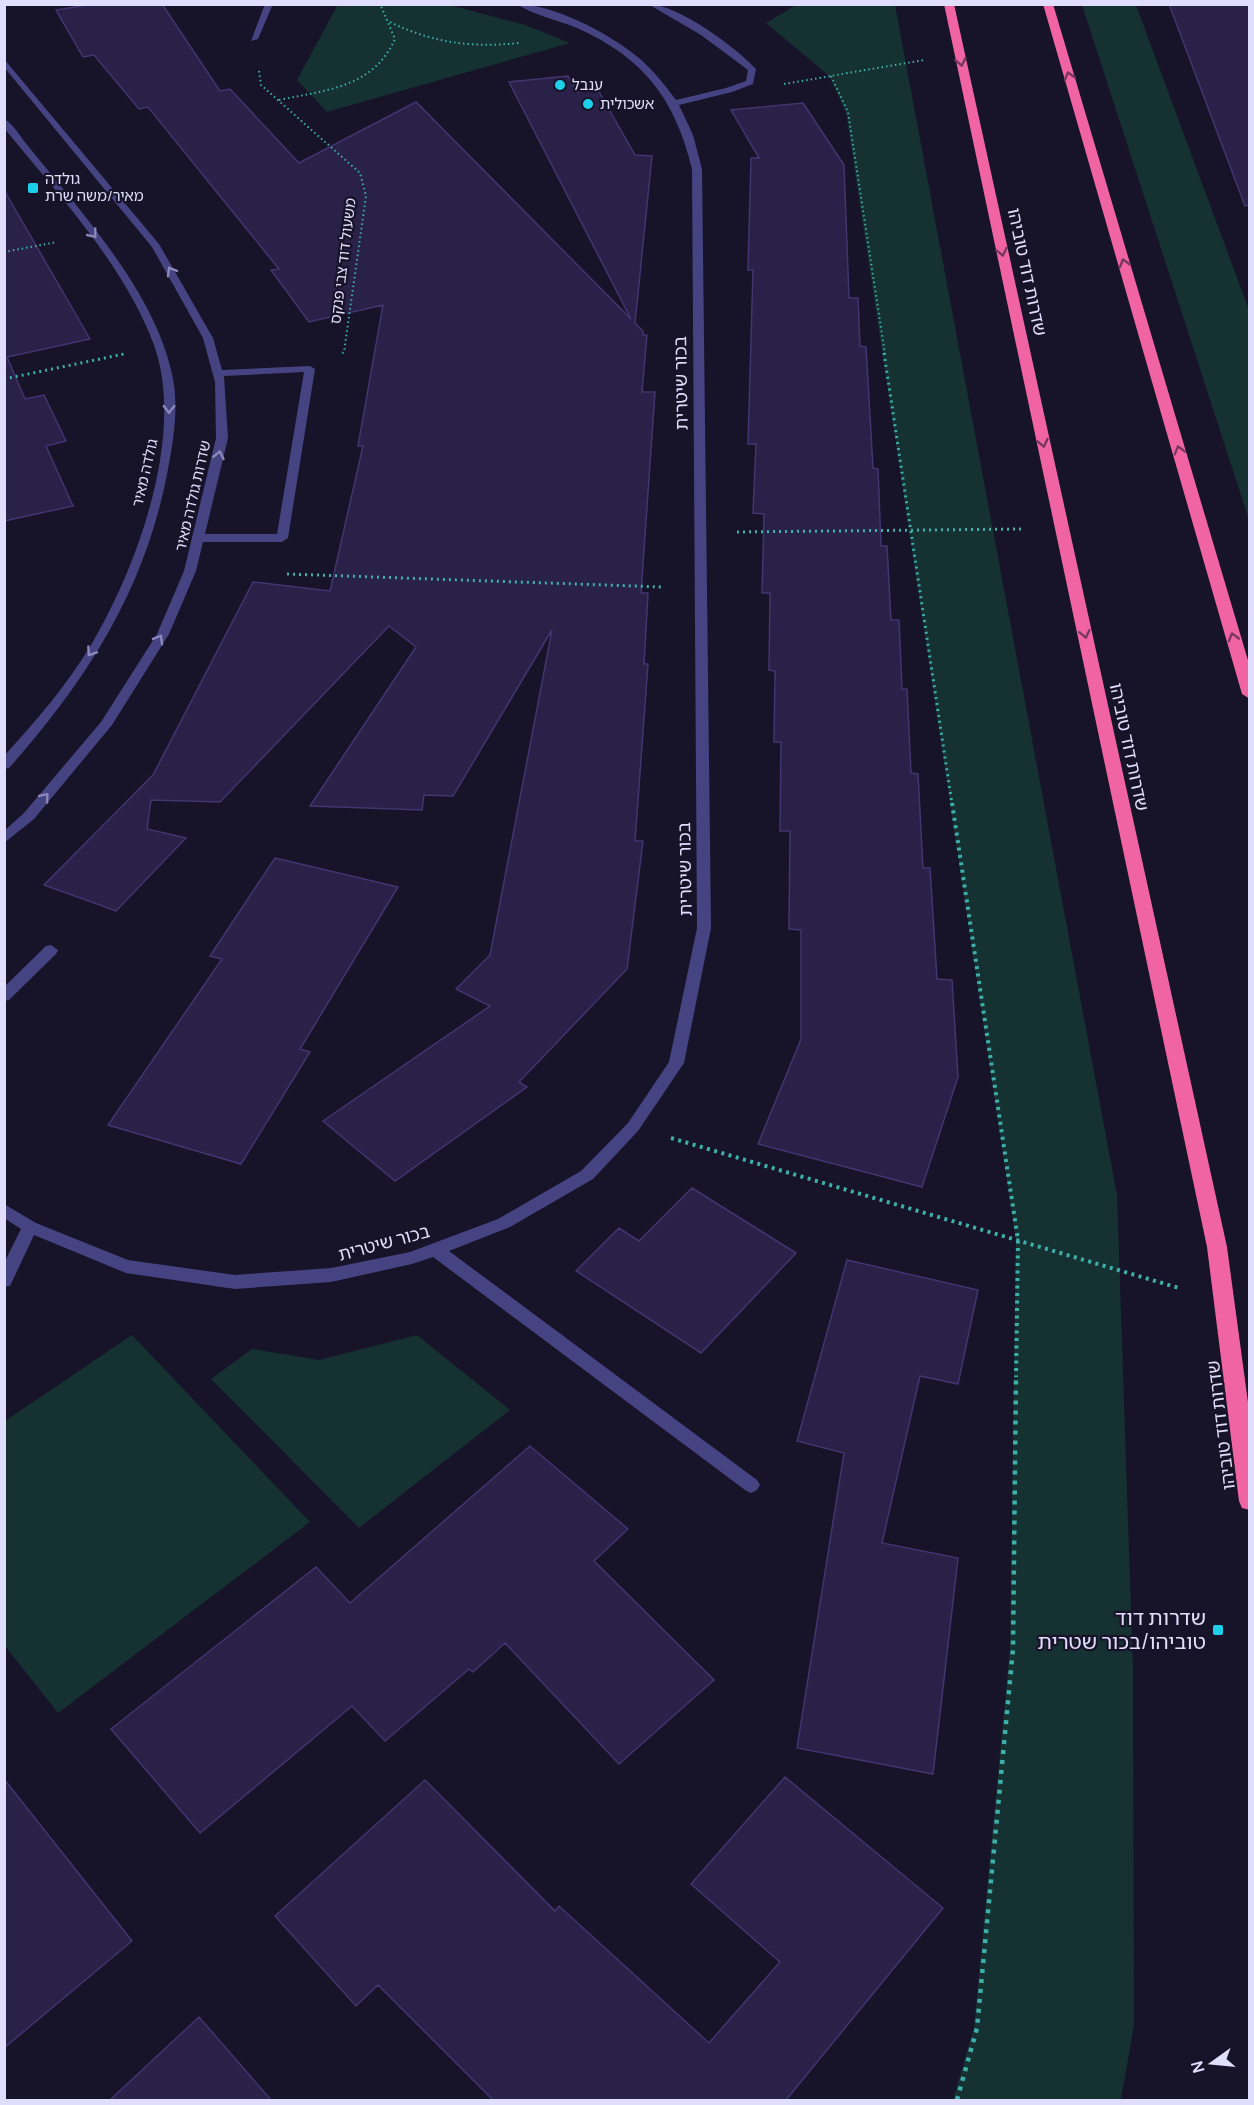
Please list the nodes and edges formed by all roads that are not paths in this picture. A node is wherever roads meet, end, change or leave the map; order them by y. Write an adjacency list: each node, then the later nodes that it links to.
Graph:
1 (269, 4): 6 (street)
2 (520, 4): 8 (street, בכור שיטרית)
3 (652, 4): 8 (street)
4 (949, 4): 22 (highway, שדרות דוד טוביהו, one-way to 22)
5 (1048, 4): 12 (highway, one-way to 5)
6 (254, 39)
7 (4, 61): 10 (street, שדרות גולדה מאיר, one-way to 7)
8 (674, 103): 19 (street, בכור שיטרית)
9 (4, 122): 13 (street, גולדה מאיר, one-way to 13)
10 (218, 373): 11 (street, שדרות גולדה מאיר, one-way to 10); 11 (street)
11 (200, 538): 14 (street, שדרות גולדה מאיר, one-way to 11)
12 (1250, 694)
13 (4, 765)
14 (4, 839)
15 (51, 950): 16 (street)
16 (4, 996)
17 (4, 1210): 18 (street, בכור שיטרית)
18 (30, 1227): 19 (street, בכור שיטרית); 20 (street)
19 (435, 1249): 21 (street)
20 (4, 1281)
21 (752, 1485)
22 (1250, 1501)

